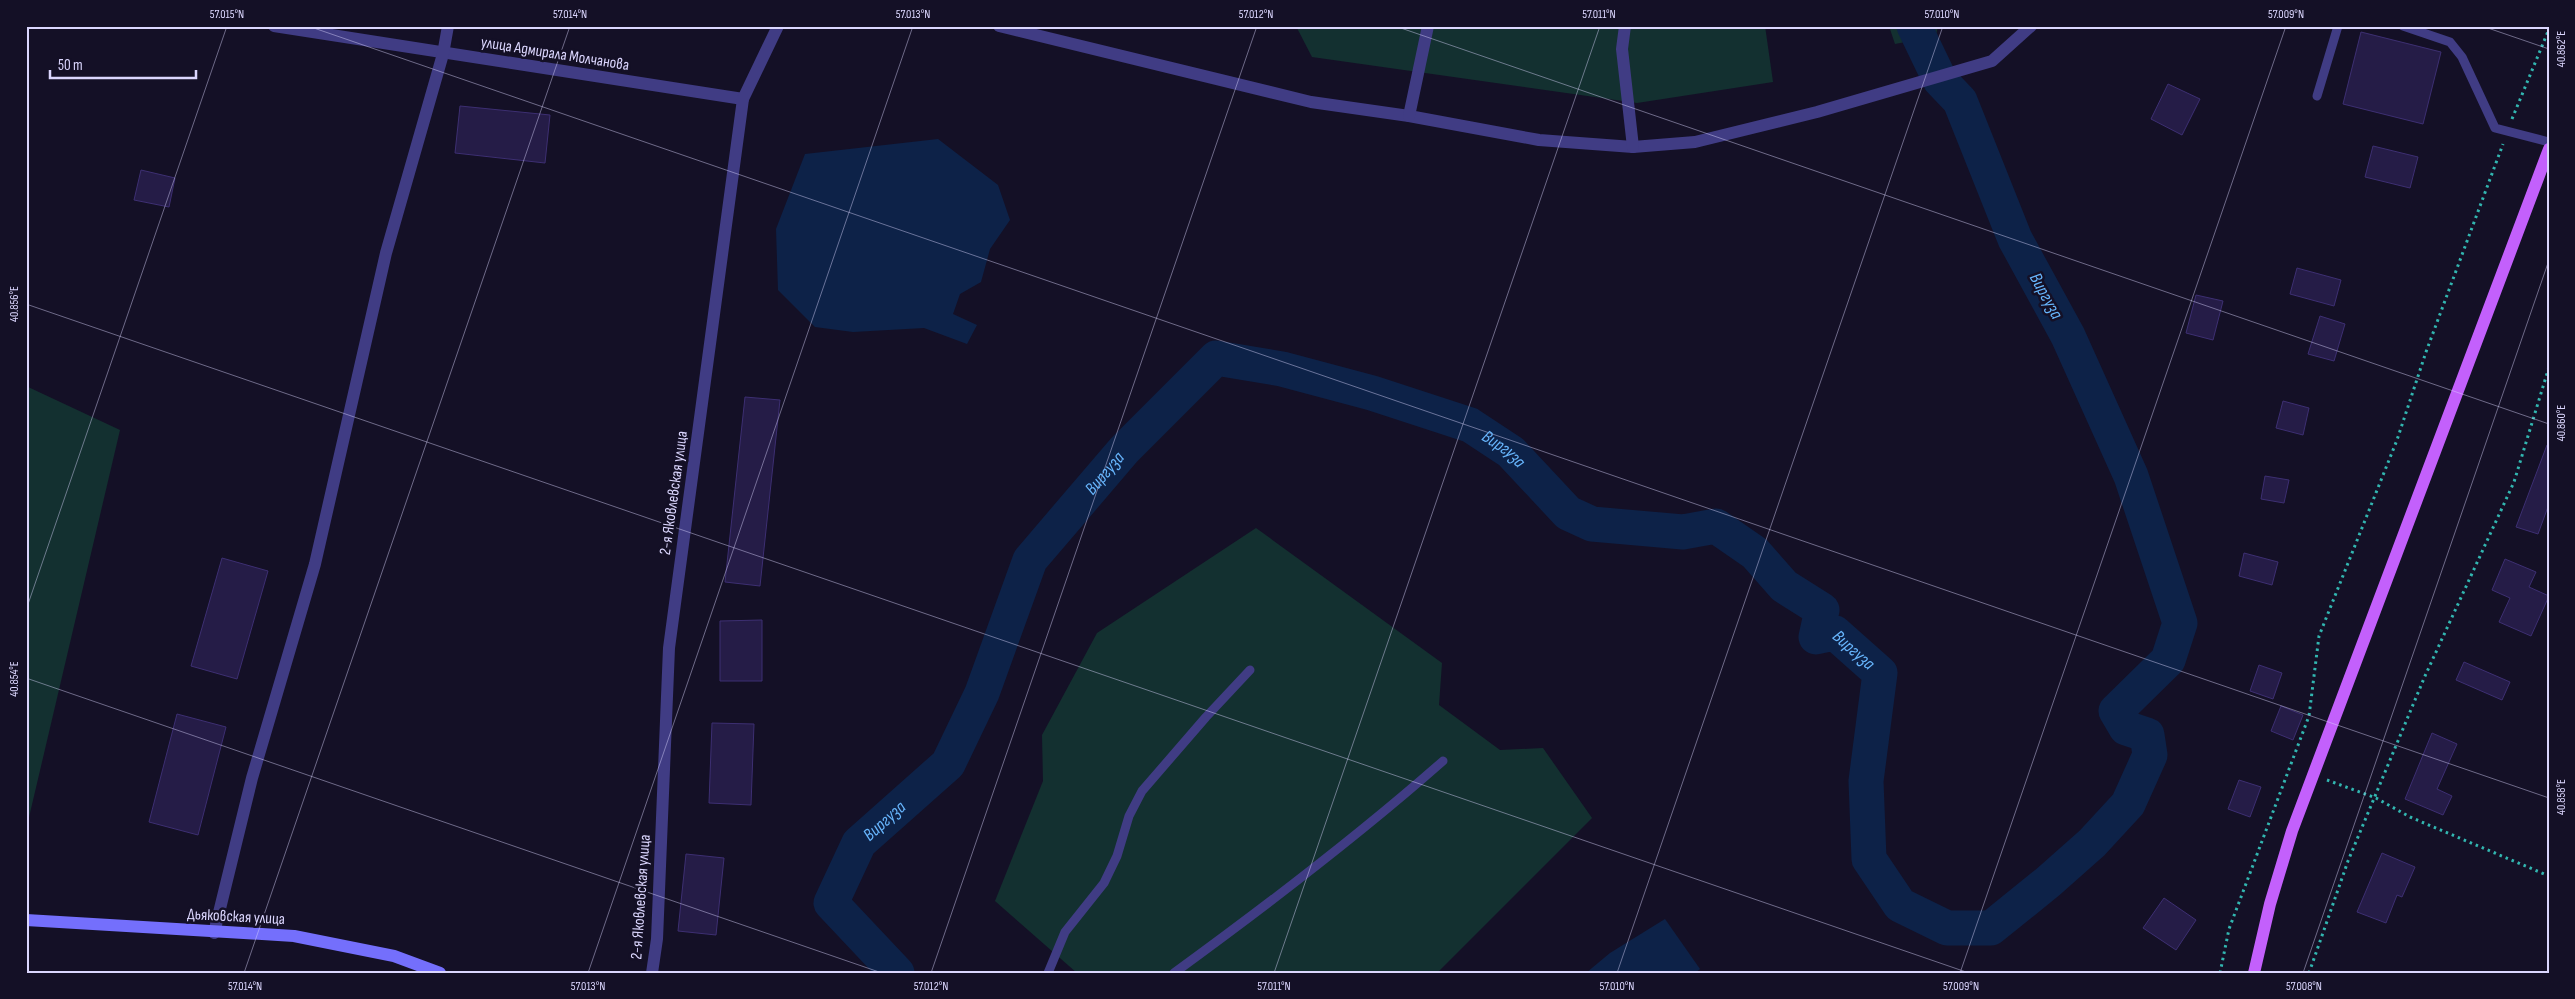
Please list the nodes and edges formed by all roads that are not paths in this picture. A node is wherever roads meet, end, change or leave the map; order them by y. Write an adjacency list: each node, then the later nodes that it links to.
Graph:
1 (274, 26): 10 (street, улица Адмирала Молчанова)
2 (448, 26): 10 (street)
3 (778, 26): 12 (street, 2-я Яковлевская улица)
4 (999, 26): 13 (street)
5 (1428, 26): 13 (street)
6 (1625, 26): 15 (street)
7 (2031, 26): 15 (street)
8 (2338, 26): 11 (lane)
9 (2403, 26): 14 (lane)
10 (444, 54): 12 (street, улица Адмирала Молчанова); 20 (street)
11 (2317, 96)
12 (743, 99): 22 (street, 2-я Яковлевская улица)
13 (1409, 116): 15 (street)
14 (2549, 142)
15 (1633, 147)
16 (2549, 149): 25 (main road)
17 (1250, 670): 23 (lane)
18 (1443, 762): 24 (lane)
19 (26, 920): 20 (street, Дьяковская улица)
20 (214, 933): 21 (street, Дьяковская улица)
21 (440, 973)
22 (652, 973)
23 (1048, 973)
24 (1174, 973)
25 (2254, 973)

